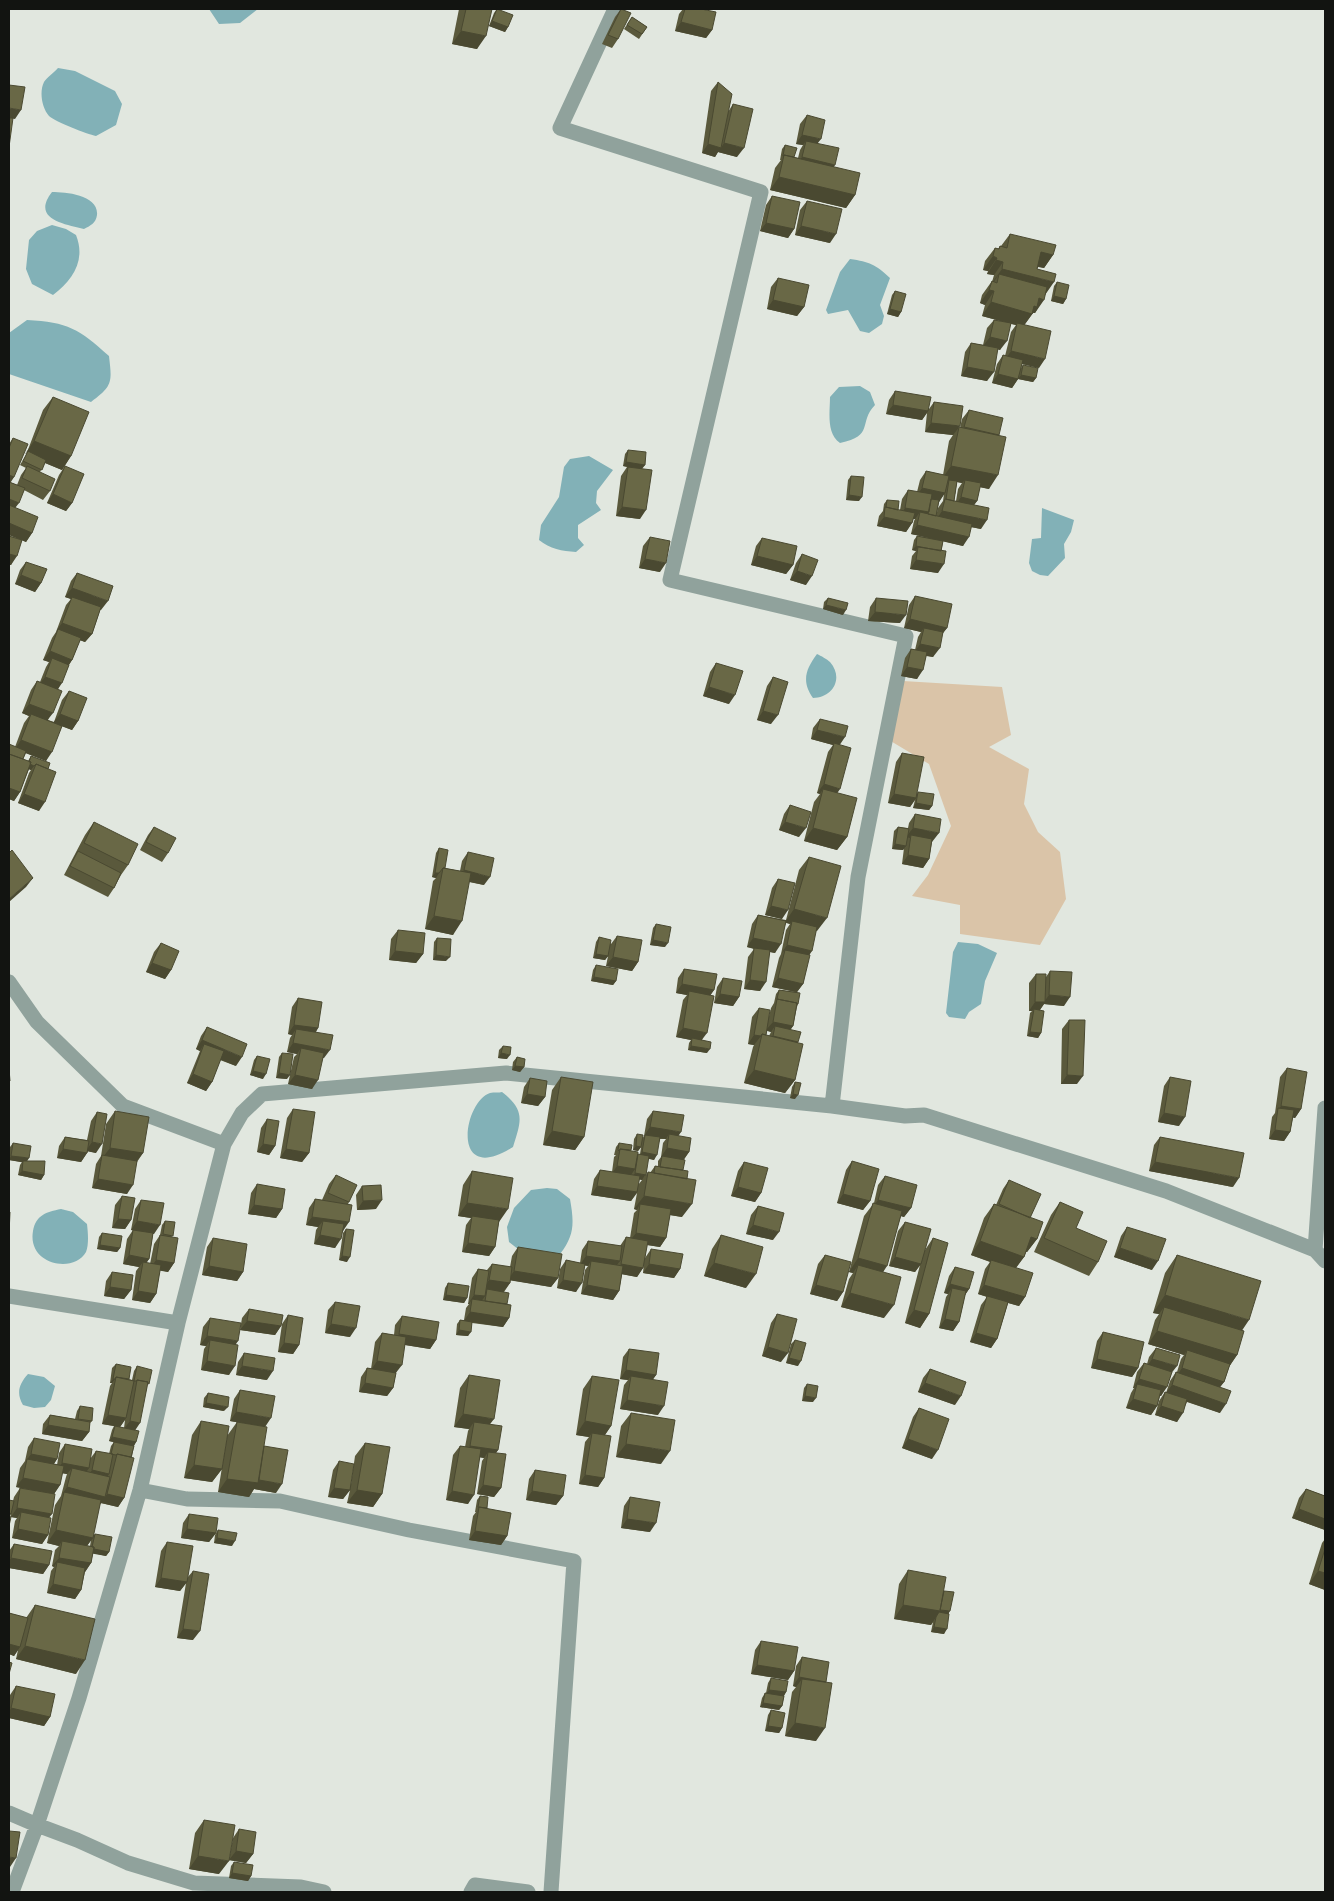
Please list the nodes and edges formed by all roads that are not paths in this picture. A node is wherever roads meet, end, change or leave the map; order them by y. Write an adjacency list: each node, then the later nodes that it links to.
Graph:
1 (615, 9): 3 (street)
2 (9, 982): 5 (street)
3 (832, 1106): 5 (street); 6 (street)
4 (1325, 1108): 6 (street)
5 (224, 1144): 8 (street)
6 (1320, 1256)
7 (9, 1296): 8 (street)
8 (178, 1323): 9 (street)
9 (140, 1490): 11 (street); 16 (street)
10 (9, 1813): 11 (street)
11 (37, 1825): 12 (street); 13 (street)
12 (12, 1892)
13 (324, 1892)
14 (471, 1892): 15 (street)
15 (528, 1892)
16 (551, 1892)

